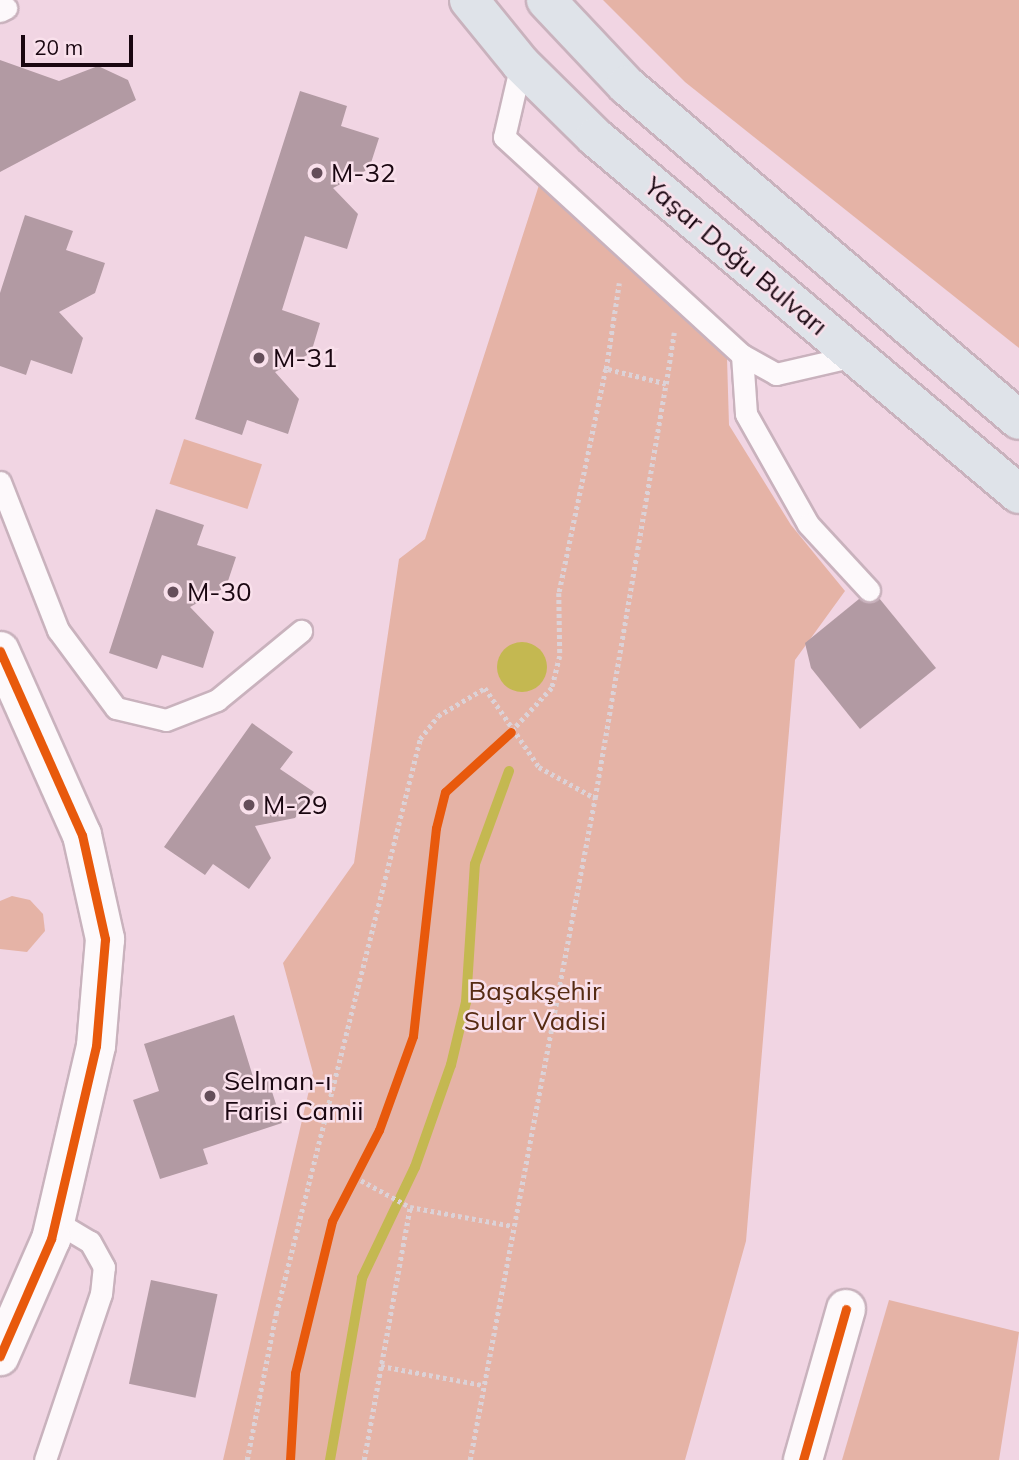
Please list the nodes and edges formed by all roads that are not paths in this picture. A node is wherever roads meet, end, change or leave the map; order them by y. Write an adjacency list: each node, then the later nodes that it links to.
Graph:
1 (469, 0): 3 (main road, Yaşar Doğu Bulvarı)
2 (547, 0): 6 (main road)
3 (521, 64): 4 (lane); 5 (main road, Yaşar Doğu Bulvarı)
4 (742, 355): 5 (lane); 10 (lane)
5 (854, 356): 9 (main road, Yaşar Doğu Bulvarı)
6 (1004, 394): 7 (main road)
7 (1019, 420)
8 (0, 482): 11 (lane)
9 (1019, 494)
10 (869, 590)
11 (301, 631)
12 (0, 651): 13 (street)
13 (55, 1221): 15 (street); 16 (lane)
14 (846, 1309): 17 (street)
15 (0, 1356)
16 (45, 1460)
17 (803, 1460)

